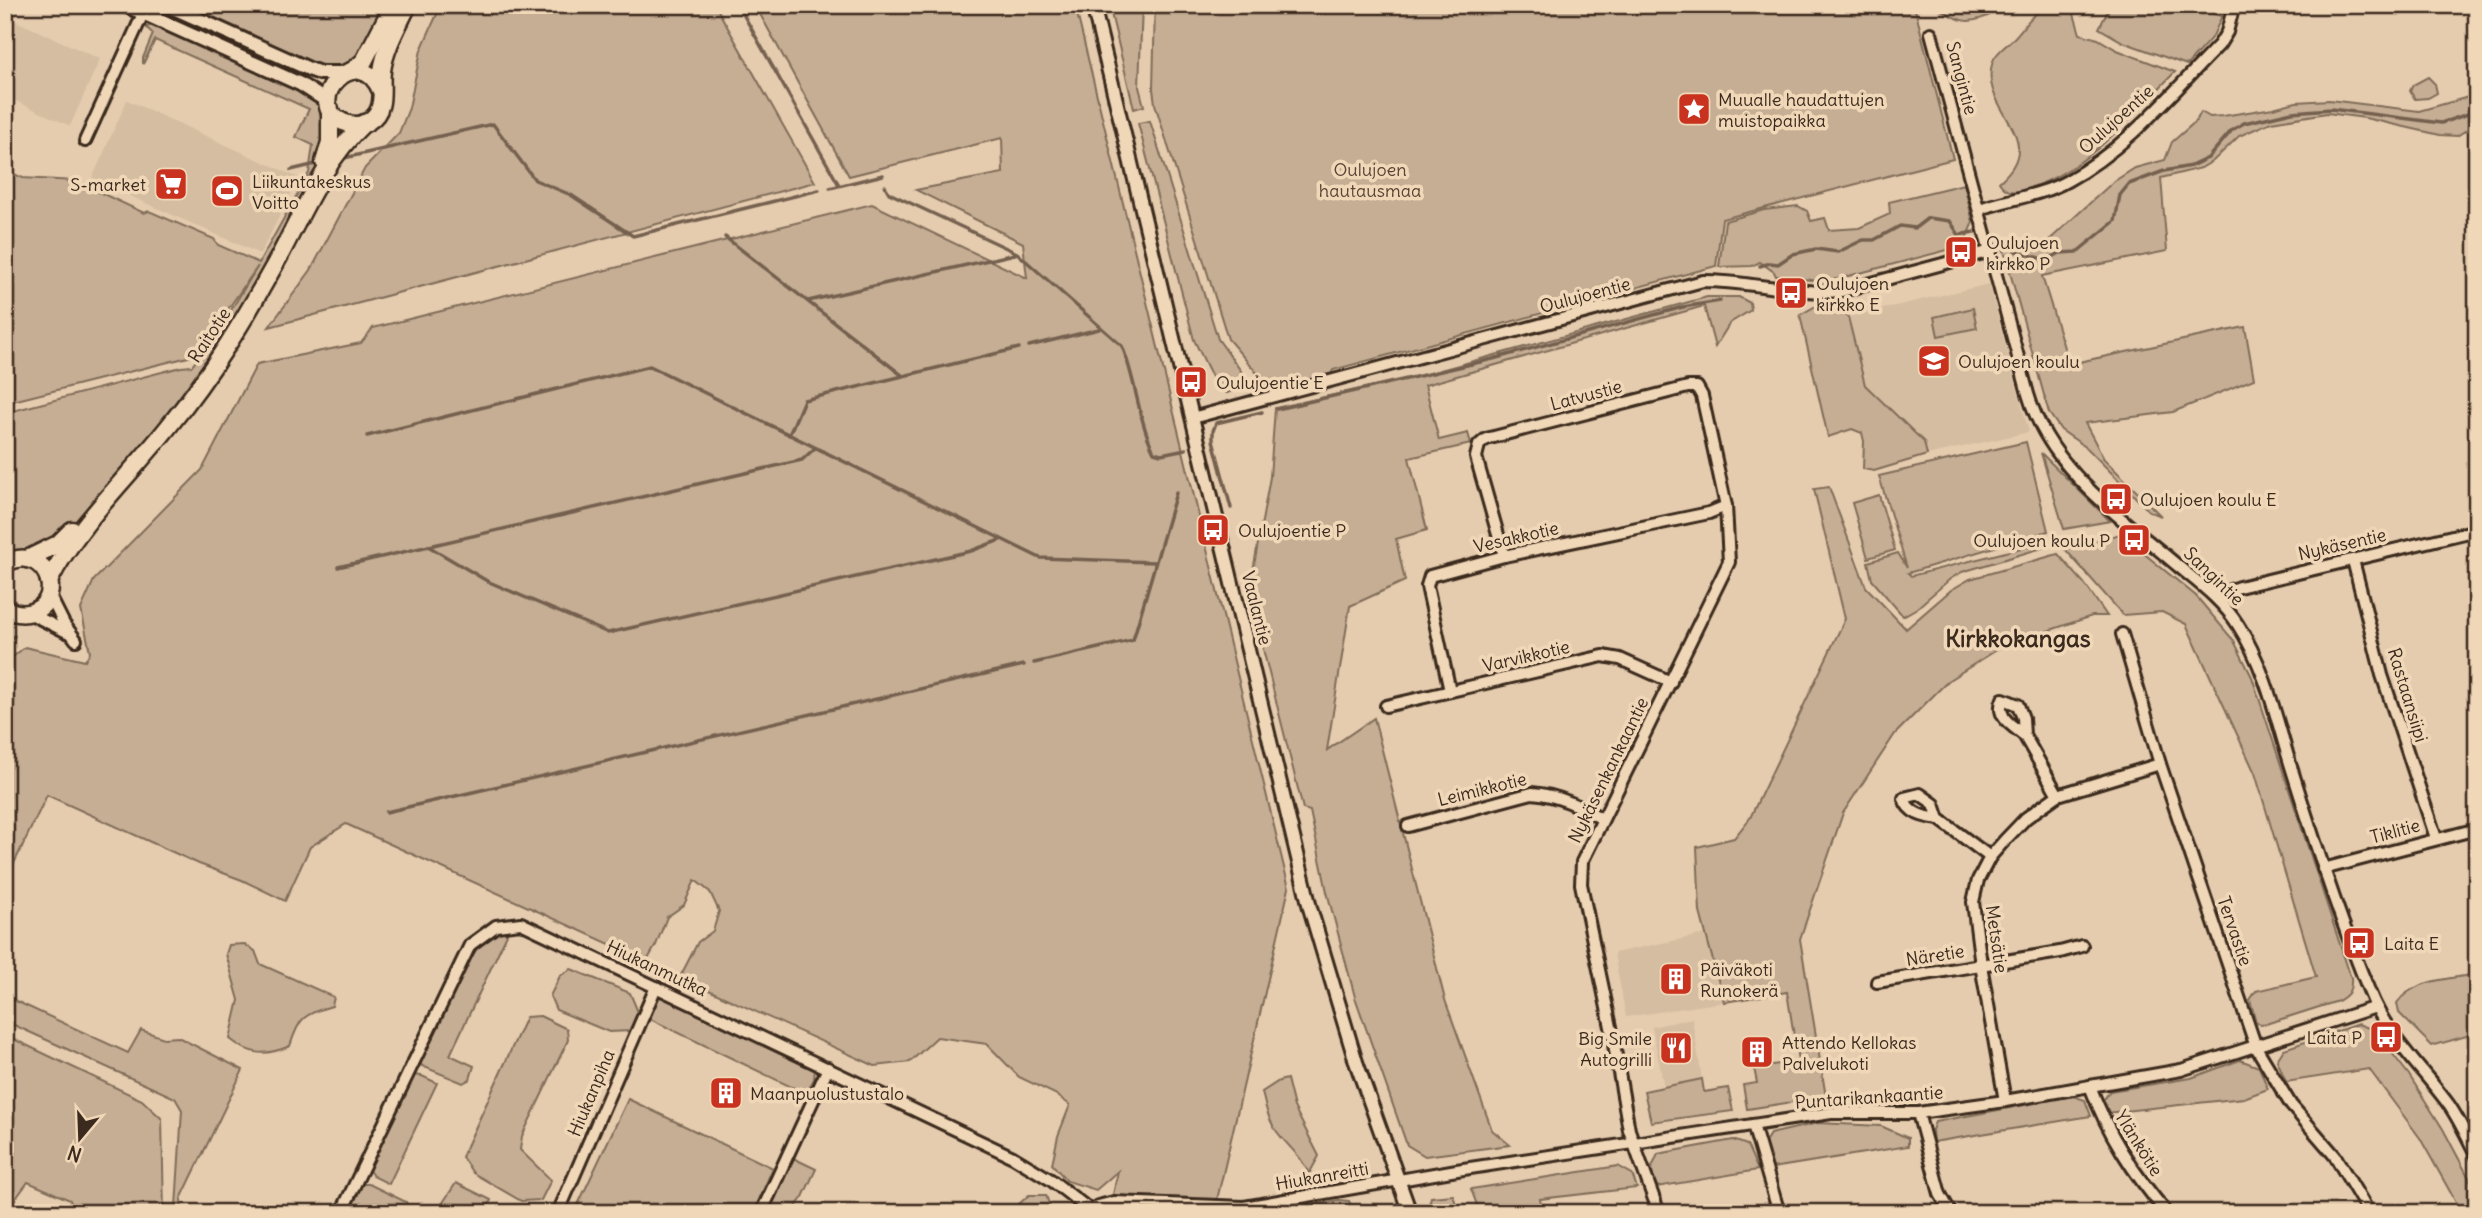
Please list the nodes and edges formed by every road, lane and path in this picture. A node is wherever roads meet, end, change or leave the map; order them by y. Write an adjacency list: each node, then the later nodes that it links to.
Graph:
1 (125, 5): 7 (street)
2 (167, 5): 9 (street)
3 (393, 5): 9 (main road)
4 (408, 5): 10 (main road)
5 (1093, 5): 17 (street, Vaalantie)
6 (2234, 5): 15 (street, Oulujoentie)
7 (145, 9): 11 (street); 13 (street)
8 (1931, 33): 15 (street, Sangintie)
9 (348, 72): 10 (main road); 11 (main road)
10 (381, 91): 12 (main road)
11 (329, 106): 12 (main road); 14 (main road, Raitotie)
12 (364, 123): 14 (main road, Raitotie)
13 (85, 141)
14 (320, 177): 18 (main road, Raitotie)
15 (1980, 209): 16 (street, Sangintie)
16 (1991, 251): 17 (street, Oulujoentie); 25 (street, Sangintie)
17 (1192, 418): 54 (street, Vaalantie)
18 (107, 497): 22 (main road, Raitotie); 24 (main road, Raitotie)
19 (1726, 506): 21 (street, Vesakkotie); 21 (street, Latvustie); 28 (street, Nykäsenkankaantie)
20 (2477, 530): 23 (street, Nykäsentie)
21 (1504, 556): 29 (street, Vesakkotie)
22 (13, 559): 24 (main road)
23 (2353, 560): 25 (street, Nykäsentie); 38 (street, Rastaansiipi)
24 (49, 588): 26 (main road, Raitotie); 26 (street)
25 (2218, 599): 40 (street, Sangintie)
26 (14, 612)
27 (2122, 634): 32 (street, Tervastie)
28 (1671, 682): 29 (street, Varvikkotie); 34 (street, Nykäsenkankaantie)
29 (1450, 691): 30 (street, Varvikkotie)
30 (1386, 706)
31 (2024, 735): 33 (street)
32 (2160, 764): 33 (street, Metsätie); 46 (street, Tervastie)
33 (2058, 795): 39 (street, Metsätie)
34 (1602, 819): 36 (street, Leimikkotie); 52 (street, Nykäsenkankaantie)
35 (1939, 819): 39 (street)
36 (1408, 826)
37 (2477, 829): 38 (street, Tiklitie)
38 (2436, 838): 40 (street, Tiklitie)
39 (1990, 857): 42 (street, Metsätie)
40 (2323, 869): 45 (street, Sangintie)
41 (2082, 946): 42 (street, Näretie)
42 (1981, 965): 43 (street, Näretie); 49 (street, Metsätie)
43 (1877, 982)
44 (656, 987): 47 (street, Hiukanmutka); 57 (street, Hiukanmutka); 58 (street, Hiukanpiha)
45 (2376, 1007): 46 (street, Puntarikankaantie); 53 (street, Sangintie)
46 (2256, 1047): 48 (street, Puntarikankaantie); 65 (street, Tervastie)
47 (828, 1068): 56 (street, Hiukanmutka); 59 (street)
48 (2090, 1086): 49 (street, Puntarikankaantie); 64 (street, Ylänkötie)
49 (2005, 1101): 50 (street, Puntarikankaantie)
50 (1918, 1113): 51 (street, Puntarikankaantie); 63 (street)
51 (1753, 1125): 52 (street, Puntarikankaantie); 62 (street)
52 (1633, 1143): 54 (street, Puntarikankaantie); 61 (street, Nykäsenkankaantie)
53 (2477, 1156)
54 (1398, 1180): 55 (street, Hiukanreitti); 60 (street, Vaalantie)
55 (1245, 1210): 56 (street, Hiukanreitti)
56 (1089, 1211)
57 (341, 1213)
58 (558, 1213)
59 (761, 1213)
60 (1410, 1213)
61 (1659, 1213)
62 (1779, 1213)
63 (1951, 1213)
64 (2167, 1213)
65 (2368, 1213)

